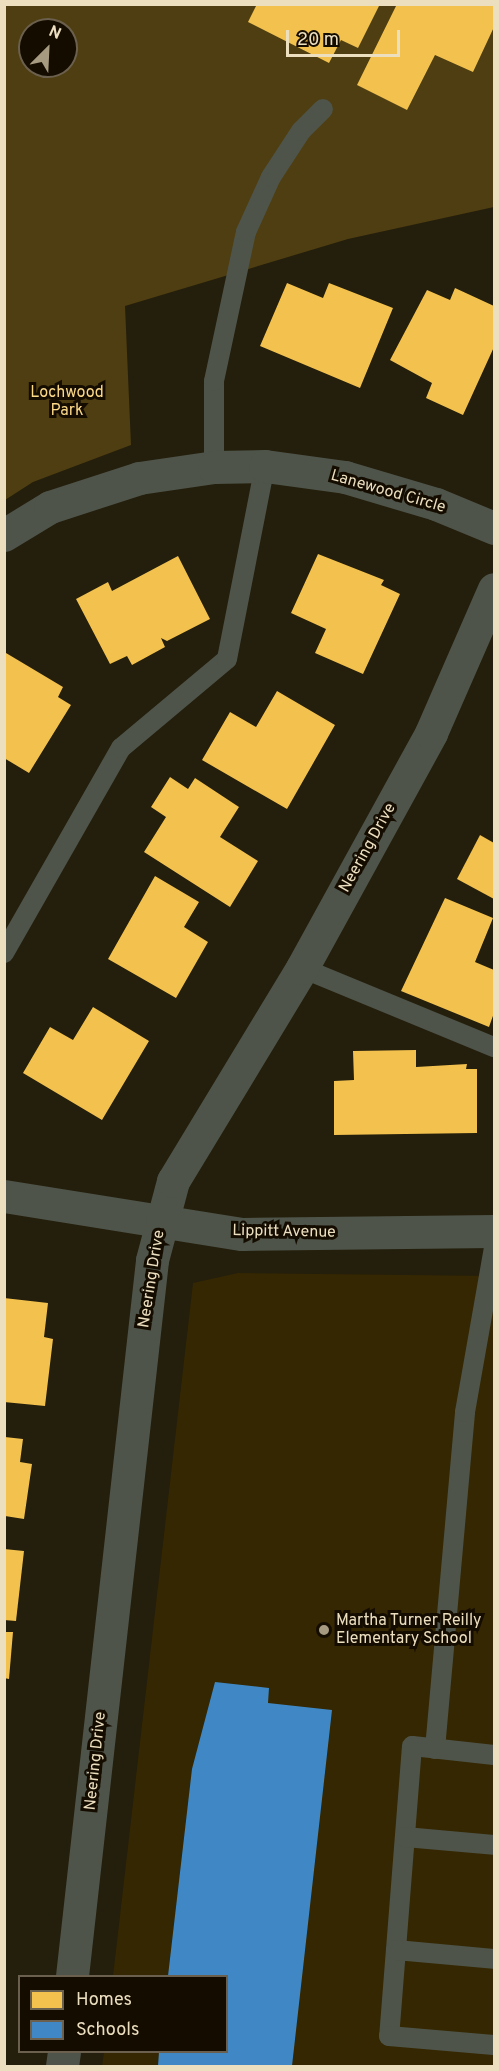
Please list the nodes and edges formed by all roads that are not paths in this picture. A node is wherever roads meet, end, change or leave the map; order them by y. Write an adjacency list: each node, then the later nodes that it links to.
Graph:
1 (323, 109): 3 (lane)
2 (265, 466): 3 (street, Lanewood Circle); 4 (street, Lanewood Circle); 7 (lane)
3 (214, 467): 5 (street, Lanewood Circle)
4 (495, 528)
5 (4, 535)
6 (495, 589): 8 (street, Neering Drive)
7 (4, 953)
8 (302, 968): 9 (lane); 11 (street, Neering Drive)
9 (495, 1047)
10 (4, 1196): 11 (street, Lippitt Avenue)
11 (161, 1222): 12 (street, Lippitt Avenue); 20 (street, Neering Drive)
12 (495, 1231)
13 (495, 1247): 14 (lane)
14 (435, 1749): 15 (lane); 16 (lane)
15 (495, 1755)
16 (405, 1837): 17 (lane); 18 (lane)
17 (495, 1845)
18 (396, 1950): 19 (lane); 21 (lane)
19 (495, 1959)
20 (72, 1975)
21 (495, 2045)

